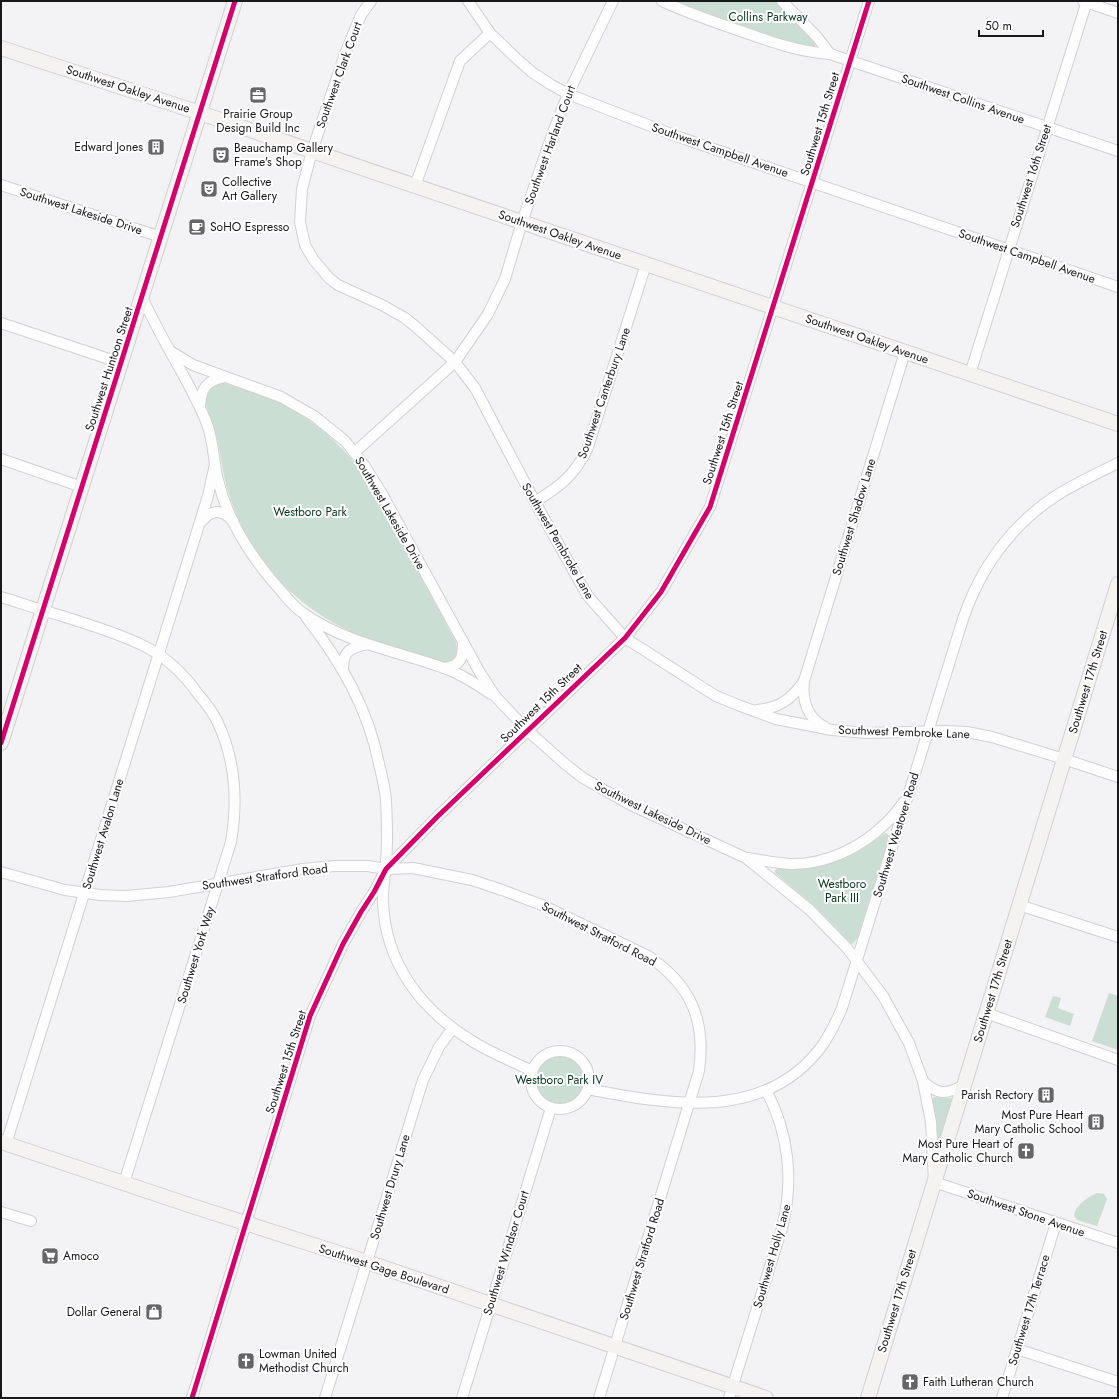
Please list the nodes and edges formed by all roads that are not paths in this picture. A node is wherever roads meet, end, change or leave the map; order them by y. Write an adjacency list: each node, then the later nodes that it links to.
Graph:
1 (235, 1): 15 (main road, Southwest Huntoon Street)
2 (371, 1): 17 (street, Southwest Clark Court)
3 (468, 1): 10 (street, Southwest Campbell Avenue)
4 (614, 1): 14 (street, Southwest Harland Court)
5 (662, 1): 12 (street, Southwest Collins Avenue)
6 (782, 1): 12 (street)
7 (869, 1): 13 (street, Southwest 15th Street)
8 (1085, 1): 9 (street); 16 (street, Southwest 16th Street)
9 (1118, 13)
10 (490, 33): 14 (street, Southwest Campbell Avenue); 21 (street)
11 (1, 48): 15 (main road, Southwest Oakley Avenue)
12 (830, 54): 13 (street, Southwest Collins Avenue)
13 (850, 61): 16 (street, Southwest Collins Avenue); 19 (street, Southwest 15th Street)
14 (568, 94): 19 (street, Southwest Campbell Avenue); 22 (street, Southwest Harland Court)
15 (200, 112): 17 (main road, Southwest Oakley Avenue); 23 (main road, Southwest Huntoon Street)
16 (1047, 127): 18 (street, Southwest Collins Avenue); 24 (street, Southwest 16th Street)
17 (312, 151): 21 (main road, Southwest Oakley Avenue); 33 (street, Southwest Pembroke Lane)
18 (1118, 151)
19 (812, 182): 24 (street, Southwest Campbell Avenue); 28 (street, Southwest 15th Street)
20 (1, 185): 23 (street, Southwest Lakeside Drive)
21 (416, 186): 22 (main road, Southwest Oakley Avenue)
22 (522, 222): 25 (main road, Southwest Oakley Avenue); 33 (street, Southwest Harland Court)
23 (161, 237): 27 (main road, Southwest Huntoon Street)
24 (1008, 250): 26 (street, Southwest Campbell Avenue); 34 (street, Southwest 16th Street)
25 (646, 264): 28 (main road, Southwest Oakley Avenue); 43 (street, Southwest Canterbury Lane)
26 (1118, 287)
27 (142, 298): 30 (street, Southwest Lakeside Drive); 32 (main road, Southwest Huntoon Street)
28 (773, 308): 31 (main road, Southwest Oakley Avenue); 50 (street, Southwest 15th Street)
29 (1, 323): 32 (street)
30 (170, 351): 35 (street, Southwest Lakeside Drive); 36 (street, Southwest Lakeside Drive)
31 (905, 352): 34 (main road, Southwest Oakley Avenue); 56 (street, Southwest Shadow Lane)
32 (121, 362): 42 (main road, Southwest Huntoon Street)
33 (455, 362): 38 (street, Southwest Harland Court); 43 (street, Southwest Pembroke Lane)
34 (970, 374): 37 (main road, Southwest Oakley Avenue)
35 (227, 377): 36 (street); 38 (street, Southwest Lakeside Drive)
36 (200, 407): 41 (street, Southwest Lakeside Drive)
37 (1118, 424)
38 (355, 452): 51 (street, Southwest Lakeside Drive)
39 (1, 459): 42 (street)
40 (1118, 463): 61 (street, Southwest Westover Road)
41 (215, 464): 44 (street, Southwest Lakeside Drive); 45 (street, Southwest Avalon Lane)
42 (82, 487): 48 (main road, Southwest Huntoon Street)
43 (535, 502): 50 (street, Southwest Pembroke Lane)
44 (233, 521): 45 (street); 49 (street, Southwest Lakeside Drive)
45 (199, 524): 53 (street, Southwest Avalon Lane)
46 (1118, 584): 63 (main road, Southwest 17th Street)
47 (1, 597): 48 (street, Southwest York Way)
48 (43, 611): 53 (street, Southwest York Way); 62 (main road, Southwest Huntoon Street)
49 (302, 613): 52 (street, Southwest Lakeside Drive); 55 (street)
50 (624, 638): 58 (street, Southwest Pembroke Lane); 59 (street, Southwest 15th Street)
51 (463, 642): 54 (street); 57 (street, Southwest Lakeside Drive)
52 (368, 644): 54 (street, Southwest Lakeside Drive); 55 (street)
53 (158, 654): 69 (street, Southwest York Way); 70 (street, Southwest Avalon Lane)
54 (444, 668): 57 (street, Southwest Lakeside Drive)
55 (343, 670): 67 (street)
56 (804, 681): 58 (street, Southwest Shadow Lane); 60 (street, Southwest Shadow Lane)
57 (495, 696): 59 (street, Southwest Lakeside Drive)
58 (753, 710): 60 (street, Southwest Pembroke Lane)
59 (528, 730): 66 (street, Southwest Lakeside Drive); 67 (street, Southwest 15th Street)
60 (832, 730): 61 (street, Southwest Pembroke Lane)
61 (928, 731): 63 (street, Southwest Pembroke Lane); 65 (street, Southwest Westover Road)
62 (1, 743)
63 (1064, 758): 64 (street, Southwest Pembroke Lane); 71 (main road, Southwest 17th Street)
64 (1118, 776)
65 (908, 798): 66 (street, Southwest Lakeside Drive); 73 (street, Southwest Westover Road)
66 (746, 858): 73 (street, Southwest Lakeside Drive)
67 (386, 869): 69 (street, Southwest Stratford Road); 75 (street); 82 (street, Southwest Stratford Road); 90 (street, Southwest 15th Street)
68 (1, 872): 70 (street, Southwest Stratford Road)
69 (218, 883): 70 (street, Southwest Stratford Road); 86 (street, Southwest York Way)
70 (84, 893): 84 (street, Southwest Avalon Lane)
71 (1019, 905): 72 (street); 74 (main road, Southwest 17th Street)
72 (1118, 938)
73 (857, 960): 78 (street, Southwest Lakeside Drive); 81 (street, Southwest Westover Road)
74 (986, 1013): 76 (street); 79 (main road, Southwest 17th Street)
75 (453, 1028): 77 (street); 92 (street, Southwest Drury Lane)
76 (1118, 1060)
77 (532, 1071): 80 (street); 83 (street)
78 (923, 1081): 79 (street); 85 (street, Southwest Lakeside Drive)
79 (964, 1085): 85 (main road, Southwest 17th Street)
80 (588, 1089): 82 (street, Southwest Westover Road); 83 (street)
81 (766, 1090): 82 (street, Southwest Westover Road); 97 (street, Southwest Holly Lane)
82 (690, 1103): 94 (street, Southwest Stratford Road)
83 (551, 1108): 93 (street, Southwest Windsor Court)
84 (4, 1143): 86 (main road, Southwest Gage Boulevard)
85 (934, 1182): 89 (street, Southwest Stone Avenue); 103 (main road, Southwest 17th Street)
86 (124, 1184): 90 (main road, Southwest Gage Boulevard)
87 (1, 1212): 88 (street)
88 (31, 1221)
89 (1056, 1223): 91 (street, Southwest Stone Avenue); 95 (street, Southwest 17th Terrace)
90 (246, 1224): 92 (main road, Southwest Gage Boulevard); 98 (street, Southwest 15th Street)
91 (1118, 1243)
92 (367, 1262): 93 (main road, Southwest Gage Boulevard); 99 (street, Southwest Drury Lane)
93 (491, 1305): 94 (main road, Southwest Gage Boulevard); 100 (street, Southwest Windsor Court)
94 (615, 1346): 97 (main road, Southwest Gage Boulevard); 101 (street, Southwest Stratford Road)
95 (1017, 1349): 96 (street); 104 (street, Southwest 17th Terrace)
96 (1118, 1382)
97 (731, 1392): 102 (main road, Southwest Gage Boulevard)
98 (192, 1398)
99 (325, 1398)
100 (462, 1398)
101 (599, 1398)
102 (766, 1398)
103 (868, 1398)
104 (1002, 1398)

